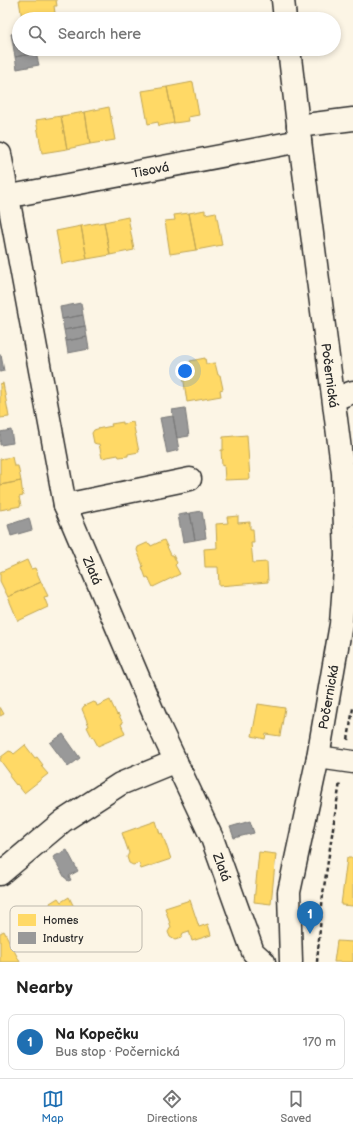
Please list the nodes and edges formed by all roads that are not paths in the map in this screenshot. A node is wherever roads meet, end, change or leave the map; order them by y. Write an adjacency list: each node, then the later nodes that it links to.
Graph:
1 (283, 0): 2 (street)
2 (284, 12)
3 (290, 56): 5 (street, Počernická)
4 (353, 119): 5 (street, Tisová)
5 (299, 134): 7 (street, Tisová); 8 (street, Počernická)
6 (0, 154): 7 (street, Zlatá)
7 (4, 197): 10 (street, Zlatá)
8 (343, 396): 11 (street, Počernická)
9 (190, 479): 10 (street)
10 (65, 505): 12 (street, Zlatá)
11 (318, 757): 13 (street); 16 (street, Počernická)
12 (176, 761): 14 (street); 15 (street, Zlatá)
13 (349, 761)
14 (0, 874)
15 (264, 962)
16 (291, 962)

